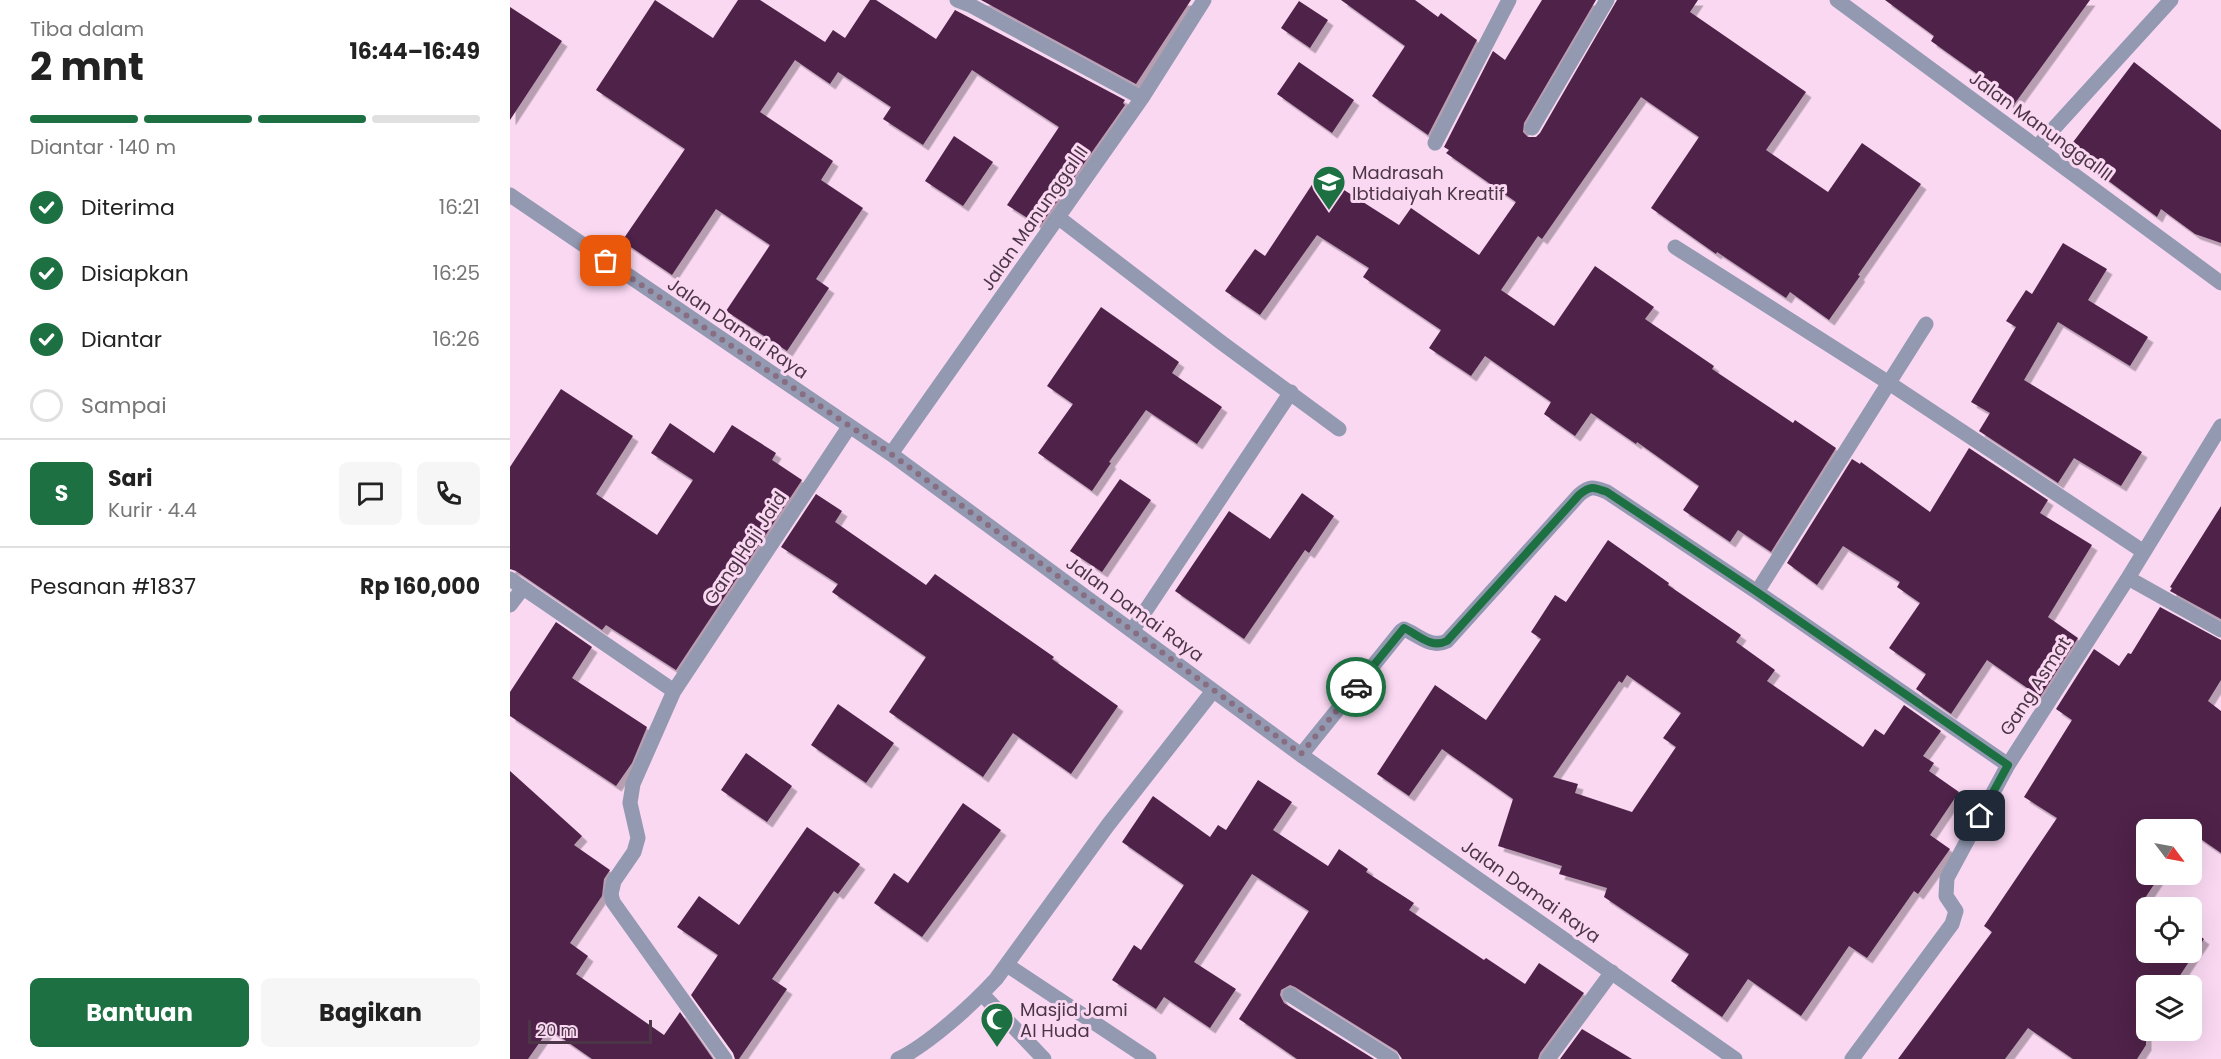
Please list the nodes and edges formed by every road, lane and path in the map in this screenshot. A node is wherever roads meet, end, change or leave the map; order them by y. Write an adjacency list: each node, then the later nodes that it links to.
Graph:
1 (957, 0): 7 (street)
2 (1204, 0): 7 (street, Jalan Manunggal II)
3 (1509, 0): 9 (street)
4 (1607, 0): 8 (street)
5 (1838, 0): 10 (street, Jalan Manunggal II)
6 (2171, 0): 10 (street)
7 (1142, 98): 12 (street, Jalan Manunggal II)
8 (1532, 128)
9 (1435, 143)
10 (2037, 147): 14 (street, Jalan Manunggal II)
11 (510, 195): 18 (street, Jalan Damai Raya)
12 (1059, 218): 17 (street); 21 (street, Jalan Manunggal II)
13 (1675, 247): 16 (street)
14 (2221, 283)
15 (1926, 324): 16 (street)
16 (1889, 383): 22 (street); 25 (street)
17 (1291, 393): 20 (street); 28 (street)
18 (849, 426): 21 (street, Jalan Damai Raya); 29 (street, Gang Haji Jaid)
19 (2221, 426): 22 (street, Gang Asmat)
20 (1340, 429)
21 (891, 454): 28 (street, Jalan Damai Raya)
22 (2144, 552): 23 (street, Gang Asmat)
23 (2128, 578): 27 (street); 32 (street, Gang Asmat)
24 (516, 583): 26 (street); 29 (street)
25 (1757, 592): 31 (street); 32 (street)
26 (510, 605)
27 (2221, 630)
28 (1132, 631): 30 (street, Jalan Damai Raya)
29 (674, 691): 37 (street, Gang Haji Jaid)
30 (1213, 691): 31 (street, Jalan Damai Raya); 33 (street)
31 (1301, 754): 34 (street, Jalan Damai Raya)
32 (2008, 765): 44 (street, Gang Asmat)
33 (1007, 965): 35 (street); 40 (street)
34 (1612, 972): 42 (street); 43 (street, Jalan Damai Raya)
35 (982, 994): 38 (street); 39 (street)
36 (1290, 995): 41 (street)
37 (725, 1059)
38 (898, 1059)
39 (1044, 1059)
40 (1149, 1059)
41 (1392, 1059)
42 (1548, 1059)
43 (1735, 1059)
44 (1852, 1059)

